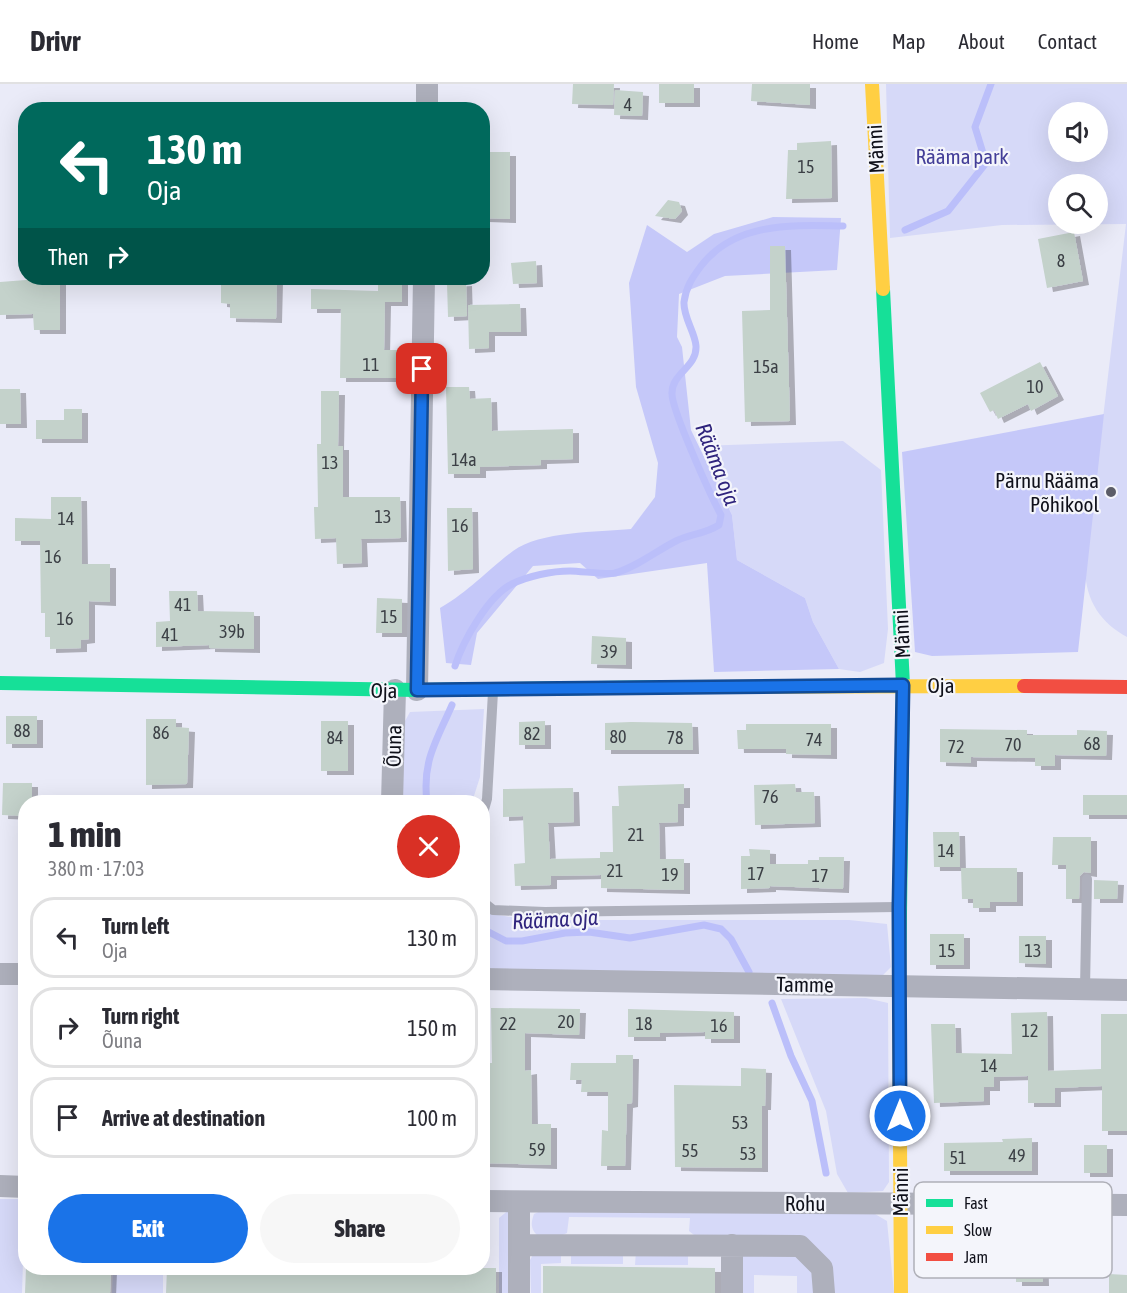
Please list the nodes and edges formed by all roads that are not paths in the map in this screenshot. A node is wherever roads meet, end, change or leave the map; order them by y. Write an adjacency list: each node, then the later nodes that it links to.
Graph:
1 (427, 84): 3 (street)
2 (872, 84): 6 (street, Männi)
3 (427, 102)
4 (424, 285): 9 (street, Õuna)
5 (0, 683): 9 (street, Oja)
6 (903, 685): 7 (street, Oja); 8 (street, Oja); 13 (street, Männi)
7 (1127, 687)
8 (493, 689): 9 (street, Oja); 11 (lane)
9 (406, 690): 10 (street, Õuna)
10 (393, 795)
11 (487, 795)
12 (1087, 879): 19 (lane)
13 (899, 907): 14 (lane); 18 (street, Männi)
14 (490, 908)
15 (0, 974): 16 (street)
16 (18, 974)
17 (490, 979): 18 (street, Tamme)
18 (899, 985): 19 (street, Tamme); 25 (street, Männi)
19 (1084, 989): 20 (street, Tamme)
20 (1127, 990)
21 (0, 1186): 22 (street)
22 (18, 1187)
23 (490, 1201): 24 (street, Rohu)
24 (519, 1202): 25 (street, Rohu); 29 (street)
25 (900, 1203): 26 (street, Rohu); 34 (street, Männi)
26 (914, 1203)
27 (1112, 1205): 28 (street, Rohu)
28 (1127, 1205)
29 (519, 1245): 30 (street); 31 (street)
30 (732, 1245): 32 (street); 33 (street)
31 (519, 1293)
32 (732, 1293)
33 (824, 1293)
34 (901, 1293)

